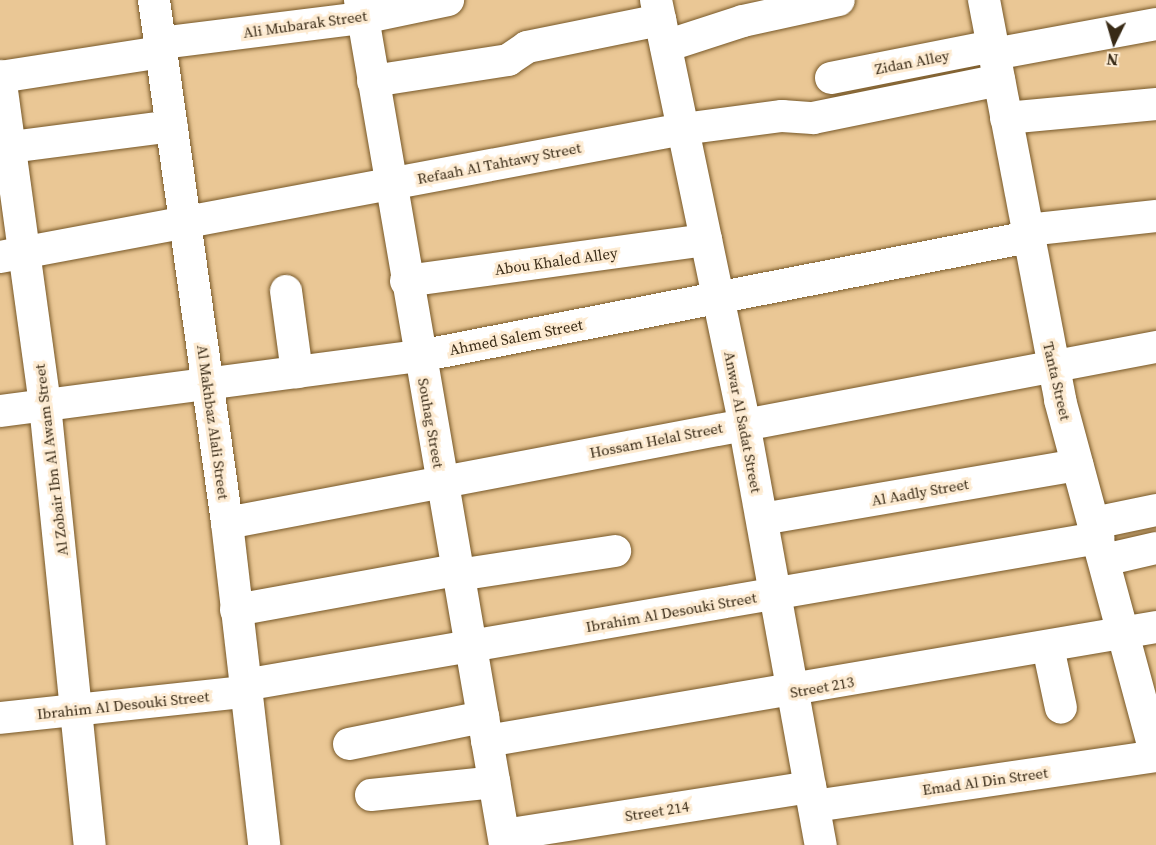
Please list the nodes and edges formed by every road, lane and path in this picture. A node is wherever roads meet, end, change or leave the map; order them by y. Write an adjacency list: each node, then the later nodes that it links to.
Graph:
1 (154, 0): 8 (street, Al Makhbaz Alali Street)
2 (448, 0): 5 (street, Ali Mubarak Street)
3 (839, 0): 6 (street)
4 (984, 0): 9 (street, Tanta Street)
5 (361, 9): 8 (street, Ali Mubarak Street); 11 (street, Souhag Street)
6 (661, 22): 11 (street); 16 (street, Anwar Al Sadat Street)
7 (1156, 24): 9 (street, Zidan Alley)
8 (161, 47): 12 (street, Ali Mubarak Street); 15 (street, Al Makhbaz Alali Street)
9 (996, 60): 10 (street, Zidan Alley); 14 (street, Tanta Street); 16 (street, Refaah Al Tahtawy Street)
10 (831, 78)
11 (373, 81): 18 (street, Souhag Street)
12 (0, 84): 17 (street, Al Zobair Ibn Al Awam Street)
13 (1156, 105): 14 (street)
14 (1006, 118): 22 (street, Tanta Street)
15 (172, 126): 17 (street); 21 (street, Al Makhbaz Alali Street)
16 (683, 129): 18 (street, Refaah Al Tahtawy Street); 23 (street, Anwar Al Sadat Street)
17 (11, 147): 19 (street, Al Zobair Ibn Al Awam Street)
18 (390, 184): 21 (street, Refaah Al Tahtawy Street); 25 (street, Souhag Street)
19 (9, 190): 24 (street, Al Zobair Ibn Al Awam Street)
20 (1156, 216): 22 (street, Ahmed Salem Street)
21 (185, 222): 24 (street, Refaah Al Tahtawy Street); 32 (street, Al Makhbaz Alali Street)
22 (1028, 234): 27 (street, Ahmed Salem Street); 30 (street, Tanta Street)
23 (706, 240): 25 (street, Abou Khaled Alley); 27 (street, Anwar Al Sadat Street)
24 (13, 256): 33 (street, Al Zobair Ibn Al Awam Street)
25 (406, 281): 29 (street, Souhag Street)
26 (286, 291): 31 (street)
27 (718, 296): 29 (street, Ahmed Salem Street); 35 (street, Anwar Al Sadat Street)
28 (1156, 347): 30 (street, Hossam Helal Street)
29 (420, 356): 31 (street, Ahmed Salem Street); 37 (street, Souhag Street)
30 (1052, 363): 35 (street, Hossam Helal Street); 36 (street, Tanta Street)
31 (297, 372): 32 (street, Ahmed Salem Street)
32 (207, 384): 33 (street, Ahmed Salem Street); 40 (street, Al Makhbaz Alali Street)
33 (45, 405): 34 (street, Ahmed Salem Street); 53 (street, Al Zobair Ibn Al Awam Street)
34 (0, 411)
35 (744, 423): 37 (street, Hossam Helal Street); 39 (street, Anwar Al Sadat Street)
36 (1077, 465): 39 (street, Al Aadly Street); 41 (street, Tanta Street)
37 (442, 482): 40 (street, Hossam Helal Street); 44 (street, Souhag Street)
38 (1156, 510): 41 (street)
39 (762, 519): 45 (street, Anwar Al Sadat Street)
40 (227, 523): 46 (street, Al Makhbaz Alali Street)
41 (1099, 540): 42 (street); 45 (street, Ibrahim Al Desouki Street); 48 (street, Tanta Street)
42 (1156, 548)
43 (615, 551): 44 (street)
44 (458, 572): 46 (street); 49 (street, Souhag Street)
45 (775, 594): 49 (street, Ibrahim Al Desouki Street); 52 (street, Anwar Al Sadat Street)
46 (236, 610): 51 (street, Al Makhbaz Alali Street)
47 (1156, 627): 48 (street, Street 213)
48 (1124, 634): 50 (street, Street 213); 55 (street, Tanta Street)
49 (471, 646): 51 (street, Ibrahim Al Desouki Street); 57 (street, Souhag Street)
50 (1048, 647): 52 (street, Street 213); 54 (street)
51 (245, 688): 53 (street, Ibrahim Al Desouki Street); 65 (street, Al Makhbaz Alali Street)
52 (793, 692): 57 (street, Street 213); 62 (street, Anwar Al Sadat Street)
53 (80, 708): 56 (street, Ibrahim Al Desouki Street); 64 (street, Al Zobair Ibn Al Awam Street)
54 (1061, 708)
55 (1150, 710): 59 (street, Tanta Street)
56 (0, 718)
57 (485, 729): 58 (street, Street 213); 60 (street, Souhag Street)
58 (349, 744)
59 (1156, 756): 62 (street, Emad Al Din Street)
60 (494, 782): 61 (street); 63 (street, Souhag Street)
61 (371, 795)
62 (812, 797): 63 (street, Street 214); 66 (street, Anwar Al Sadat Street)
63 (504, 840)
64 (90, 845)
65 (264, 845)
66 (820, 845)

